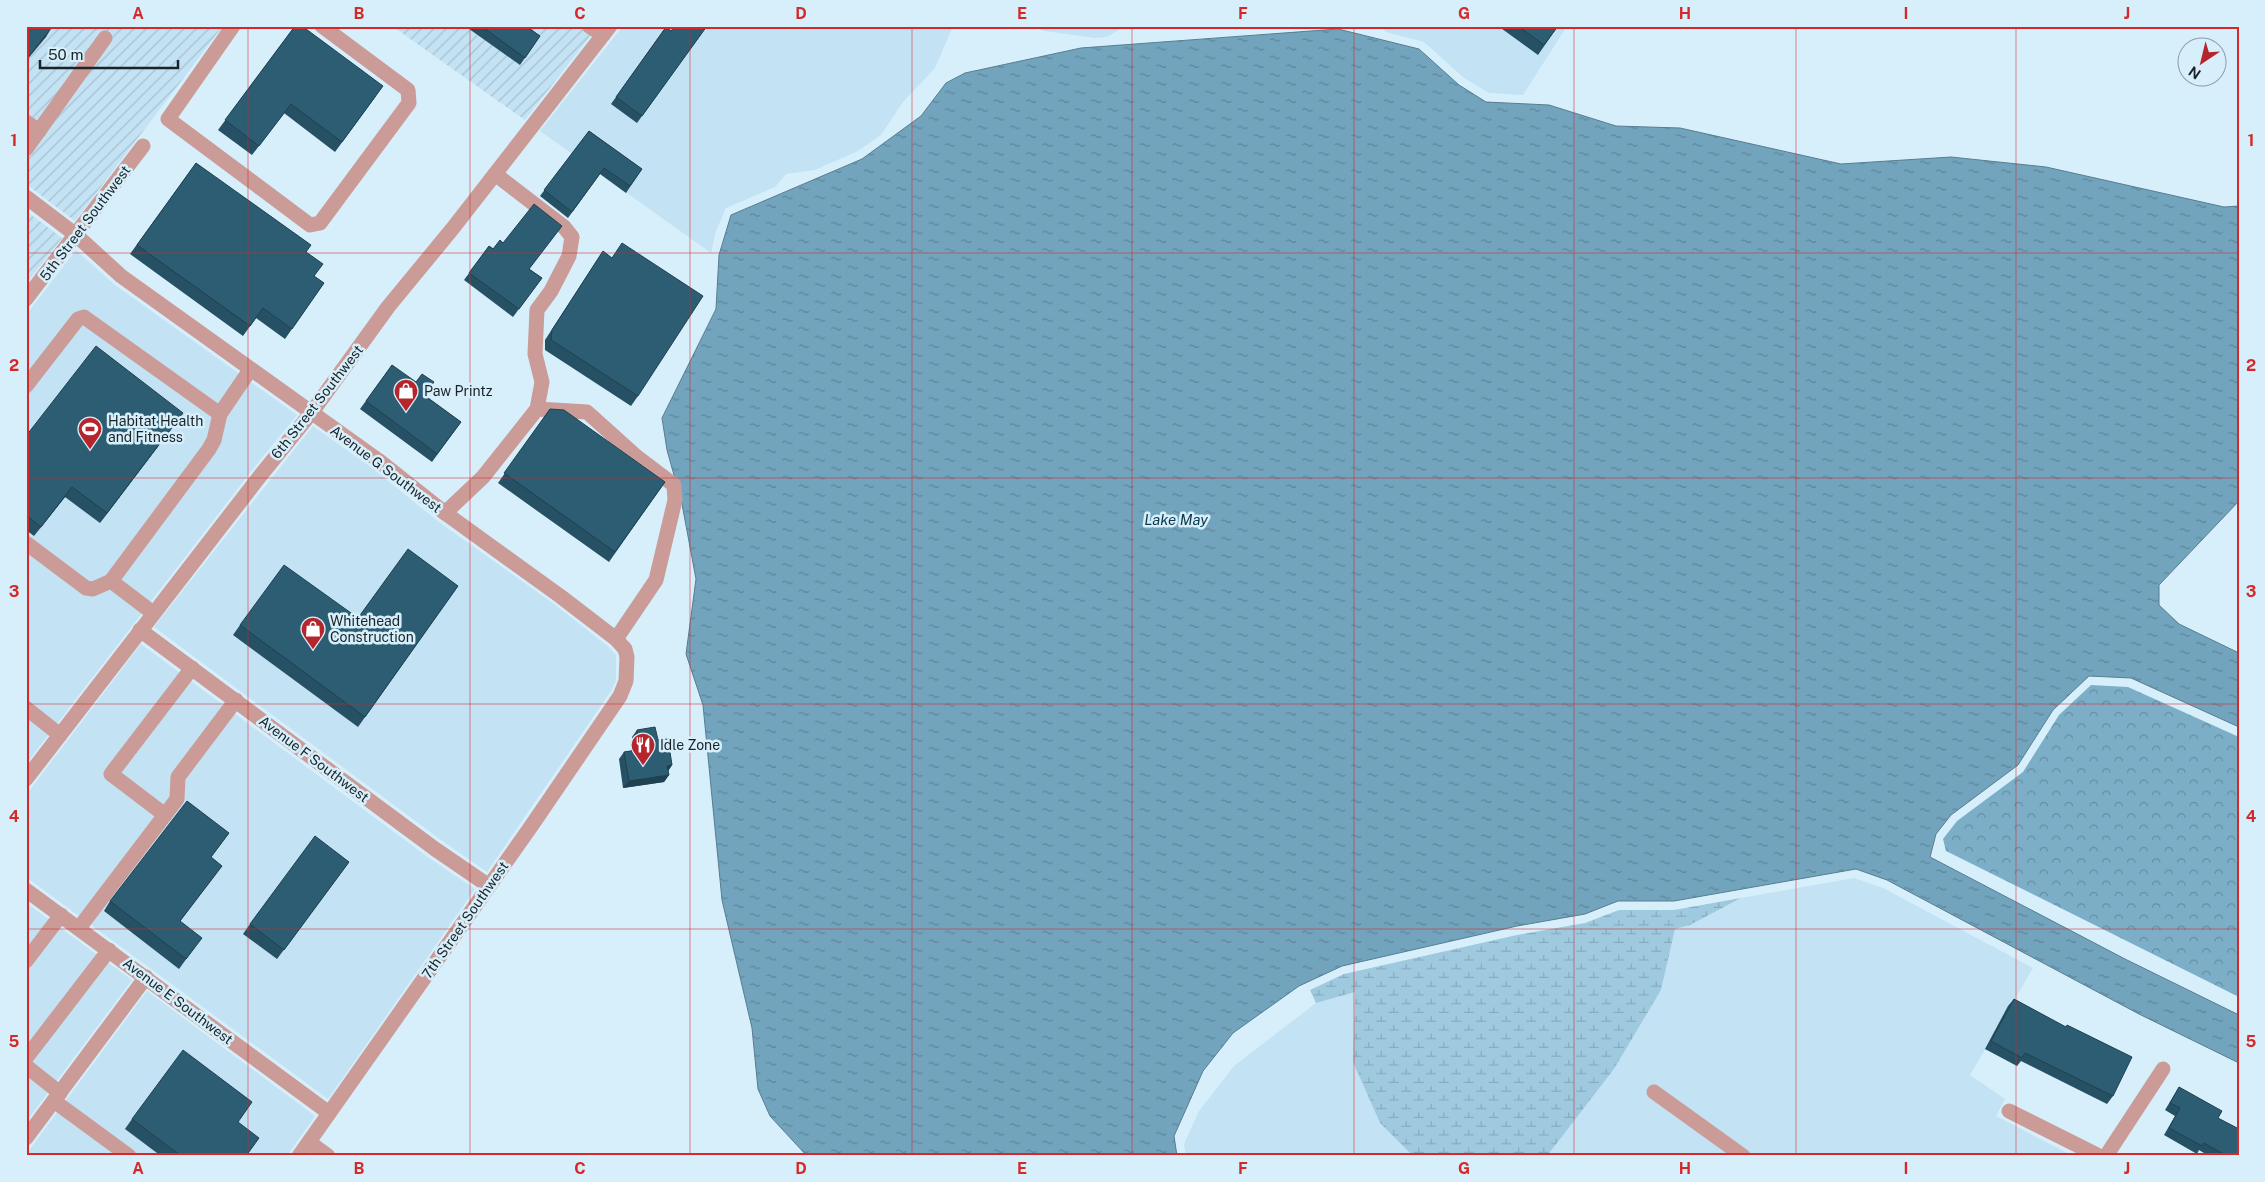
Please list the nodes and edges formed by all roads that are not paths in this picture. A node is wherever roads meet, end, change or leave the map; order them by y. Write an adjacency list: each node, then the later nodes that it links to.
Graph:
1 (233, 26): 2 (street)
2 (322, 26)
3 (589, 26): 4 (street)
4 (607, 31): 9 (street, 6th Street Southwest)
5 (105, 38): 6 (street)
6 (32, 127): 8 (street)
7 (143, 146): 11 (street, 5th Street Southwest)
8 (26, 149)
9 (495, 174): 16 (street); 17 (street, 6th Street Southwest)
10 (26, 197): 11 (street, Avenue G Southwest)
11 (76, 235): 12 (street, 5th Street Southwest); 14 (street, Avenue G Southwest)
12 (26, 300)
13 (31, 368): 15 (street); 18 (street)
14 (250, 370): 17 (street, Avenue G Southwest); 18 (street)
15 (26, 386)
16 (538, 408): 19 (street); 24 (street)
17 (312, 412): 19 (street, Avenue G Southwest); 22 (street, 6th Street Southwest)
18 (220, 414): 21 (street)
19 (445, 513): 24 (street, Avenue G Southwest)
20 (26, 543): 21 (street)
21 (111, 581): 22 (street)
22 (153, 613): 23 (street, 6th Street Southwest)
23 (140, 630): 25 (street, Avenue F Southwest); 29 (street, 6th Street Southwest)
24 (616, 639): 26 (street, Avenue G Southwest)
25 (192, 668): 27 (street, Avenue F Southwest); 31 (street)
26 (626, 681): 32 (street, 7th Street Southwest)
27 (236, 700): 31 (street); 32 (street, Avenue F Southwest)
28 (26, 708): 29 (street)
29 (60, 735): 30 (street, 6th Street Southwest)
30 (26, 779)
31 (165, 815): 35 (street)
32 (488, 886): 45 (street, 7th Street Southwest)
33 (26, 890): 34 (street, Avenue E Southwest)
34 (61, 915): 35 (street, Avenue E Southwest); 37 (street)
35 (79, 928): 36 (street, Avenue E Southwest)
36 (109, 950): 38 (street, Avenue E Southwest); 39 (street)
37 (26, 961)
38 (146, 977): 43 (street); 45 (street, Avenue E Southwest)
39 (26, 1058)
40 (26, 1066): 43 (street)
41 (2163, 1069): 53 (street)
42 (1654, 1092): 51 (street)
43 (57, 1097): 46 (street); 48 (street)
44 (2009, 1111): 52 (street)
45 (329, 1113): 47 (street, 7th Street Southwest)
46 (26, 1138)
47 (308, 1142): 49 (street, 7th Street Southwest); 50 (street)
48 (129, 1156)
49 (299, 1156)
50 (328, 1156)
51 (1743, 1156)
52 (2099, 1156)
53 (2106, 1156)

